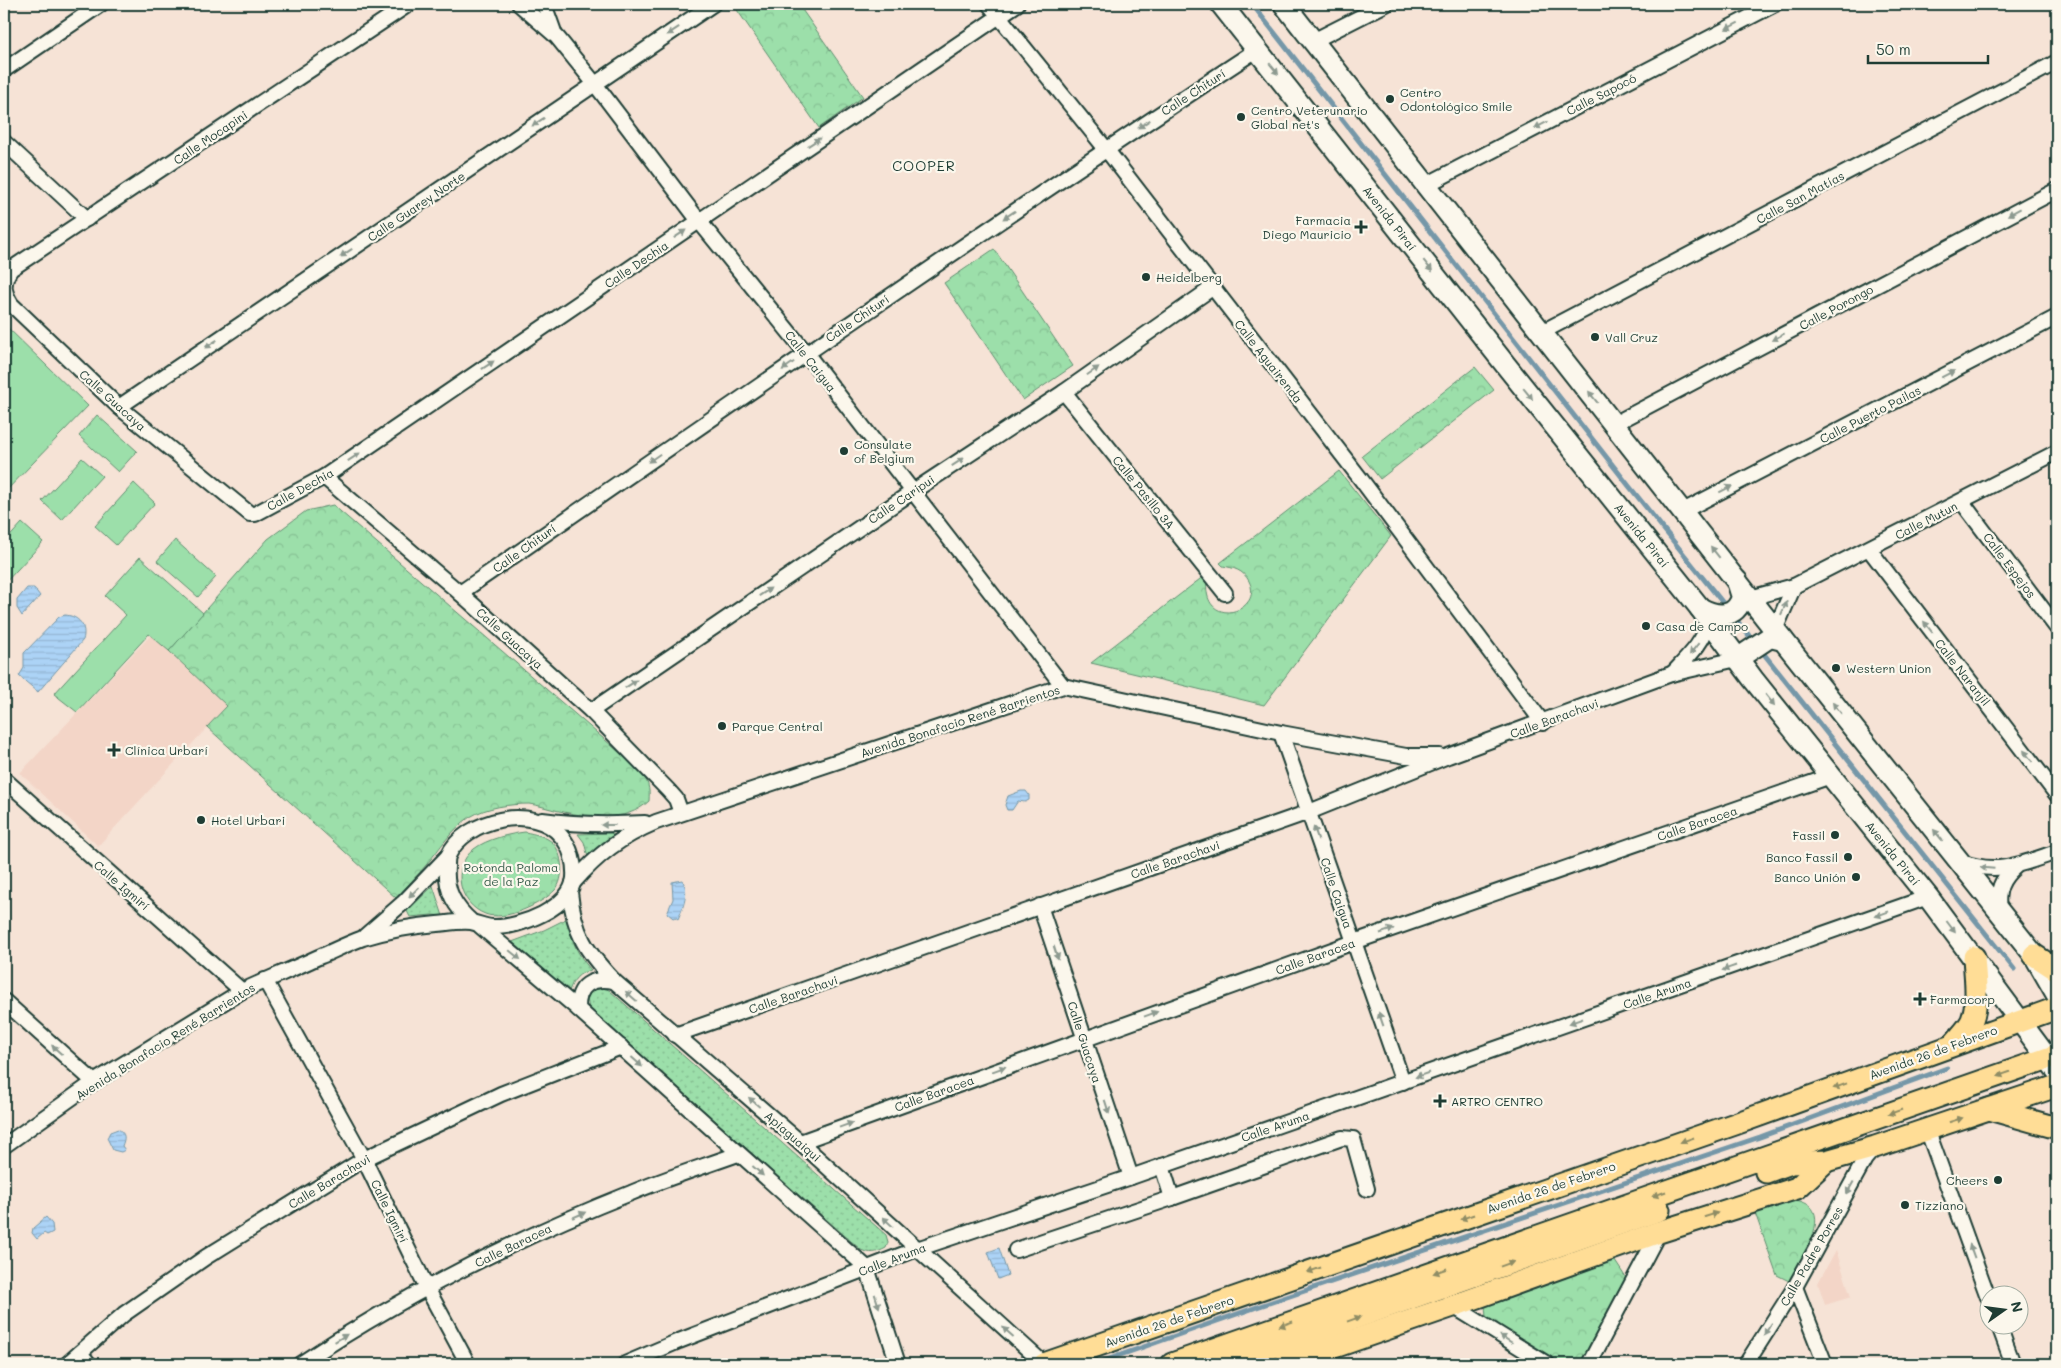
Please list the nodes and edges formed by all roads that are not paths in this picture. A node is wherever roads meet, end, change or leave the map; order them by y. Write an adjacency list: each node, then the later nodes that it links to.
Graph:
1 (101, 4): 17 (street)
2 (409, 4): 23 (street, Calle Mocapini)
3 (519, 4): 13 (street, Calle Caigua)
4 (544, 4): 13 (street, Calle Caigua)
5 (713, 4): 18 (street, Calle Guarey Norte, one-way to 18)
6 (989, 4): 12 (street, Calle Aguairenda)
7 (1017, 4): 12 (street, Calle Dechia)
8 (1221, 4): 15 (main road, Avenida Piraí)
9 (1284, 4): 14 (main road)
10 (1386, 4): 14 (street)
11 (1775, 4): 21 (street, Calle Sapocó, one-way to 21)
12 (999, 16): 20 (street, Calle Aguairenda); 24 (street, Calle Dechia, one-way to 12)
13 (557, 37): 18 (street, Calle Caigua)
14 (1313, 42): 21 (main road)
15 (1258, 49): 20 (street, Calle Chiturí, one-way to 20); 45 (main road, Avenida Piraí, one-way to 45)
16 (2057, 62): 28 (street, Calle San Matías)
17 (4, 70)
18 (595, 84): 24 (street, Calle Caigua); 31 (street, Calle Guarey Norte, one-way to 31)
19 (4, 142): 23 (street)
20 (1106, 149): 26 (street, Calle Aguairenda); 29 (street, Calle Chiturí, one-way to 29)
21 (1426, 185): 28 (main road)
22 (2057, 190): 32 (street, Calle Porongo, one-way to 32)
23 (88, 219): 25 (street, Calle Mocapini)
24 (699, 221): 29 (street, Calle Caigua); 34 (street, Calle Dechia, one-way to 24)
25 (11, 269): 31 (street, Calle Guacaya)
26 (1212, 288): 30 (street, Calle Caripui, one-way to 26); 53 (street, Calle Aguairenda)
27 (2057, 318): 37 (street, Calle Puerto Pailas, one-way to 27)
28 (1542, 332): 32 (main road, one-way to 28)
29 (806, 353): 35 (street, Calle Caigua); 42 (street, Calle Chiturí, one-way to 42)
30 (1064, 392): 35 (street, Calle Caripui, one-way to 30); 43 (street, Calle Pasillo 3A)
31 (118, 407): 38 (street, Calle Guacaya)
32 (1614, 424): 37 (main road)
33 (2057, 452): 36 (street, Calle Mutun)
34 (324, 477): 38 (street, Calle Dechia); 42 (street, Calle Guacaya)
35 (912, 492): 51 (street, Calle Caigua); 52 (street, Calle Caripui, one-way to 35)
36 (1962, 502): 39 (street, Calle Mutun); 46 (street, Calle Espejos)
37 (1683, 511): 40 (main road, one-way to 37)
38 (250, 514)
39 (1868, 549): 41 (street, Calle Mutun); 58 (street, Calle Naranjil, one-way to 39)
40 (1738, 581): 44 (main road); 45 (main road)
41 (1794, 586): 44 (street, Calle Mutun); 47 (street, one-way to 41)
42 (460, 593): 52 (street, Calle Guacaya)
43 (1224, 593)
44 (1750, 598): 47 (main road)
45 (1705, 614): 48 (main road, Avenida Piraí); 49 (street, Calle Barachavi, one-way to 49)
46 (2057, 628)
47 (1779, 635): 48 (main road); 65 (main road, one-way to 47)
48 (1738, 659): 49 (street, Calle Barachavi); 50 (main road, Avenida Piraí)
49 (1671, 674): 50 (street, Calle Barachavi); 53 (street, Calle Barachavi)
50 (1753, 679): 56 (main road, Avenida Piraí, one-way to 56)
51 (1063, 686): 54 (street, Avenida Bonafacio René Barrientos); 60 (street, Avenida Bonafacio René Barrientos)
52 (591, 711): 60 (street, Calle Guacaya)
53 (1542, 723): 55 (street, Calle Barachavi)
54 (1281, 733): 55 (street, Avenida Bonafacio René Barrientos); 59 (street, Calle Caigua)
55 (1448, 756): 59 (street, Calle Barachavi)
56 (1832, 776): 68 (main road, Avenida Piraí); 73 (street, Calle Baracea, one-way to 56)
57 (4, 779): 79 (street, Calle Igmirí)
58 (2057, 794)
59 (1309, 812): 69 (street, Calle Barachavi); 73 (street, Calle Caigua, one-way to 59)
60 (681, 813): 62 (street, Avenida Bonafacio René Barrientos)
61 (534, 820): 62 (street, Avenida Bonafacio René Barrientos, one-way to 61); 64 (street); 67 (street)
62 (656, 822): 67 (street, Avenida Bonafacio René Barrientos)
63 (2057, 852): 66 (street)
64 (448, 856): 71 (street); 72 (street, Avenida Bonafacio René Barrientos, one-way to 72)
65 (1958, 860): 66 (street, one-way to 65); 70 (main road)
66 (2016, 866): 70 (street)
67 (572, 888): 71 (street); 78 (street, Apiaguaiqui)
68 (1928, 897): 75 (main road, Avenida Piraí, one-way to 75); 91 (street, Calle Aruma, one-way to 91)
69 (1040, 906): 85 (street, Calle Barachavi); 86 (street, Calle Guacaya, one-way to 86)
70 (1999, 911): 74 (main road)
71 (475, 923): 72 (street, Avenida Bonafacio René Barrientos); 83 (street, one-way to 83)
72 (363, 938): 77 (street, Avenida Bonafacio René Barrientos)
73 (1354, 942): 86 (street, Calle Baracea, one-way to 73); 91 (street, Calle Caigua, one-way to 73)
74 (2034, 955): 76 (main road); 80 (main road)
75 (1974, 957): 84 (main road, Avenida Piraí); 87 (main road)
76 (2057, 970)
77 (265, 980): 79 (street, Avenida Bonafacio René Barrientos); 100 (street, Calle Igmirí)
78 (614, 981): 83 (street); 85 (street, Apiaguaiqui, one-way to 78)
79 (242, 991): 90 (street, Avenida Bonafacio René Barrientos)
80 (2057, 995)
81 (4, 1000): 90 (street, one-way to 81)
82 (2057, 1008): 84 (main road, Avenida 26 de Febrero)
83 (578, 1009): 88 (street)
84 (2022, 1021): 87 (main road, Avenida 26 de Febrero); 89 (main road, Avenida Piraí)
85 (675, 1035): 96 (street, Apiaguaiqui, one-way to 85)
86 (1084, 1038): 96 (street, Calle Baracea, one-way to 86); 103 (street, Calle Guacaya, one-way to 103)
87 (1952, 1046): 124 (main road, Avenida 26 de Febrero, one-way to 124)
88 (621, 1047): 99 (street, one-way to 99); 100 (street, Calle Barachavi)
89 (2055, 1061): 125 (main road, one-way to 125)
90 (94, 1082): 97 (street, Avenida Bonafacio René Barrientos)
91 (1403, 1082): 102 (street, Calle Aruma)
92 (2057, 1086): 93 (main road)
93 (1990, 1109): 94 (main road); 95 (main road, one-way to 93)
94 (2057, 1128)
95 (1927, 1129): 98 (main road); 112 (street, one-way to 95)
96 (800, 1142): 109 (street, Apiaguaiqui, one-way to 96)
97 (4, 1146)
98 (1875, 1147): 101 (main road); 113 (street, Calle Padre Porres, one-way to 113)
99 (738, 1154): 111 (street, one-way to 111); 114 (street, Calle Baracea, one-way to 99)
100 (364, 1158): 114 (street, Calle Igmirí); 117 (street, Calle Barachavi)
101 (1826, 1161): 106 (main road, one-way to 101); 108 (main road)
102 (1162, 1166): 103 (street, Calle Aruma); 105 (street)
103 (1131, 1177): 109 (street, Calle Aruma)
104 (1367, 1189): 105 (street)
105 (1172, 1198): 110 (street)
106 (1659, 1232): 107 (main road); 129 (street)
107 (1624, 1244): 108 (main road); 115 (main road)
108 (1559, 1246): 126 (main road, one-way to 108)
109 (917, 1249): 111 (street, Calle Aruma); 124 (street, Apiaguaiqui, one-way to 109)
110 (1016, 1250)
111 (867, 1268): 122 (street, Calle Aruma); 123 (street, one-way to 123)
112 (1984, 1286)
113 (1795, 1287): 130 (street, Calle Padre Porres, one-way to 130); 131 (street)
114 (426, 1288): 120 (street, Calle Baracea, one-way to 114); 121 (street, Calle Igmirí)
115 (1453, 1306): 127 (main road); 128 (street, one-way to 115)
116 (2003, 1336): 132 (street)
117 (80, 1353): 118 (street, Calle Barachavi); 119 (street)
118 (67, 1364)
119 (89, 1364)
120 (300, 1364)
121 (468, 1364)
122 (625, 1364)
123 (898, 1364)
124 (1044, 1364)
125 (1172, 1364)
126 (1226, 1364)
127 (1285, 1364)
128 (1547, 1364)
129 (1589, 1364)
130 (1746, 1364)
131 (1825, 1364)
132 (2013, 1364)

